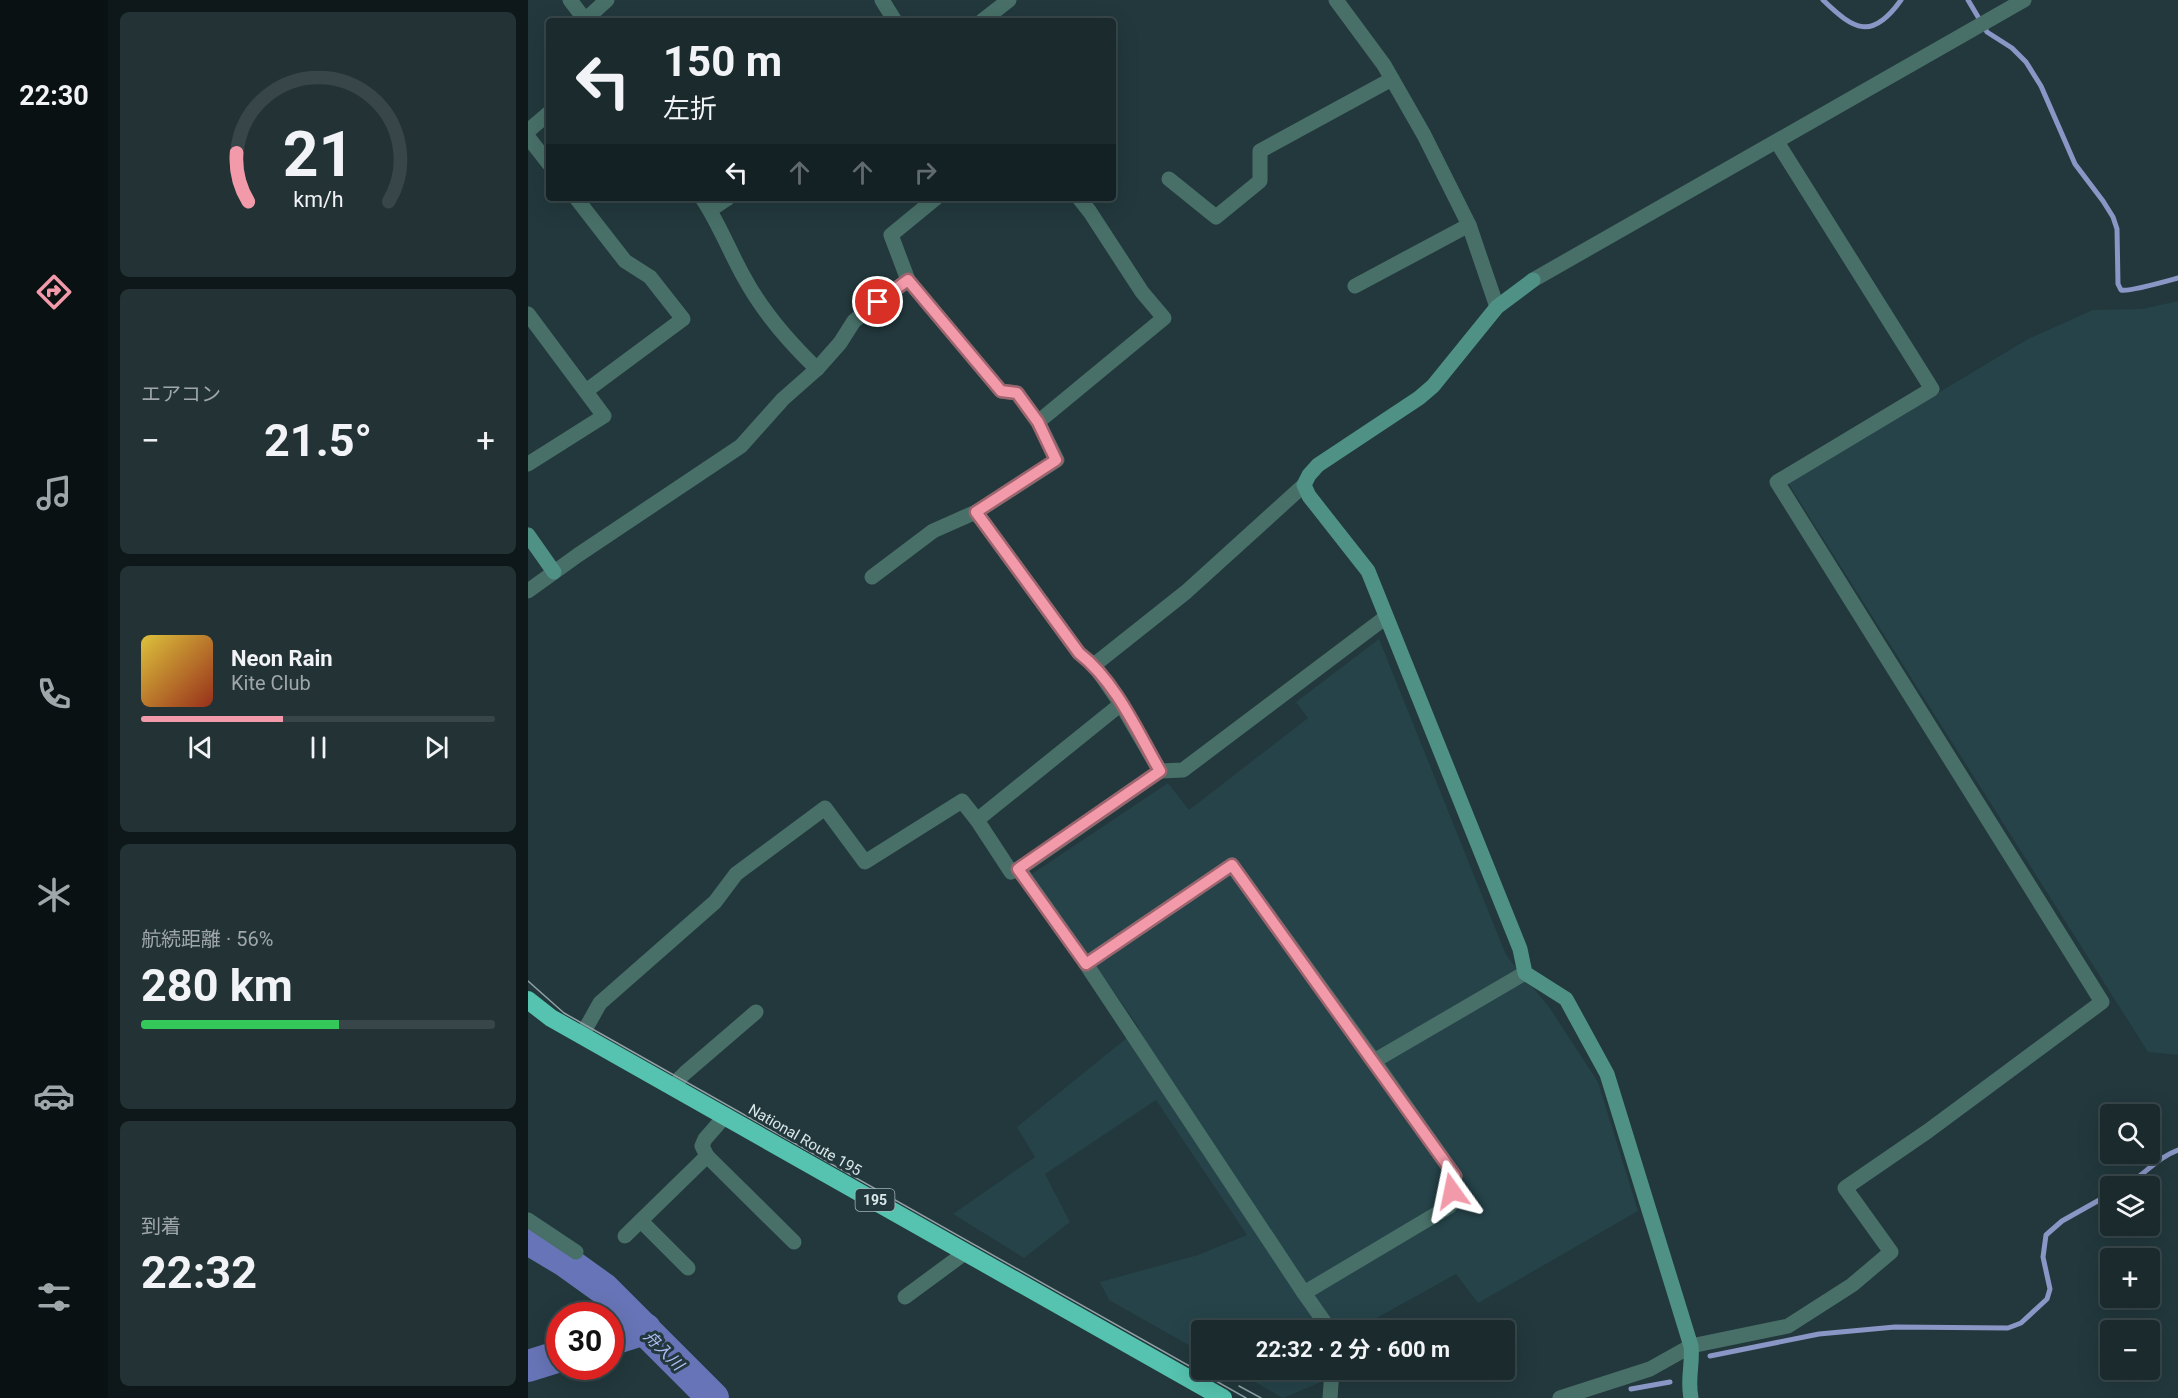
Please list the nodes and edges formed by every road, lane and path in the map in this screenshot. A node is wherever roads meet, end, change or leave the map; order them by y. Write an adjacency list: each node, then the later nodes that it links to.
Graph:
1 (570, 0): 7 (street)
2 (607, 0): 8 (street)
3 (882, 0): 9 (street)
4 (1009, 0): 10 (street)
5 (1336, 0): 11 (street)
6 (2024, 0): 15 (street)
7 (584, 18)
8 (587, 18)
9 (893, 18)
10 (986, 18)
11 (1392, 80): 17 (street); 22 (street)
12 (546, 116): 13 (street)
13 (528, 131)
14 (528, 137): 16 (street)
15 (1777, 142): 25 (street); 62 (street)
16 (546, 160)
17 (1169, 179)
18 (578, 201): 28 (street)
19 (932, 201): 23 (street)
20 (1081, 201): 29 (street)
21 (706, 204): 27 (street)
22 (1469, 225): 24 (street); 25 (street)
23 (908, 280): 27 (street); 29 (street)
24 (1354, 286)
25 (1497, 307): 31 (street)
26 (528, 314): 28 (street)
27 (817, 369): 34 (street)
28 (586, 391): 30 (street)
29 (1038, 422): 32 (street)
30 (528, 464)
31 (1304, 484): 37 (street); 38 (street)
32 (976, 512): 35 (street); 38 (street)
33 (528, 535): 34 (street)
34 (554, 572): 36 (street)
35 (872, 577)
36 (528, 591)
37 (1386, 617): 40 (street); 44 (street)
38 (1094, 665): 39 (street)
39 (1121, 704): 40 (street); 41 (street)
40 (1160, 771): 42 (street)
41 (977, 820): 42 (street); 47 (street)
42 (1018, 869): 43 (street)
43 (1086, 964): 48 (street); 59 (street)
44 (1525, 973): 48 (street); 62 (street)
45 (528, 1000): 47 (highway, National Route 195 / 195)
46 (756, 1012): 49 (street)
47 (582, 1035): 49 (highway, National Route 195 / 195)
48 (1374, 1061): 59 (street)
49 (676, 1087): 50 (highway, National Route 195 / 195)
50 (726, 1116): 51 (street); 57 (highway, National Route 195 / 195)
51 (707, 1156): 53 (street); 55 (street)
52 (528, 1220): 56 (street)
53 (641, 1221): 54 (street); 58 (street)
54 (625, 1236)
55 (794, 1242)
56 (576, 1252)
57 (966, 1252): 60 (street); 64 (highway, National Route 195 / 195)
58 (688, 1268)
59 (1304, 1293): 61 (street)
60 (905, 1297)
61 (1323, 1320)
62 (1690, 1346): 66 (street); 67 (street)
63 (1331, 1380): 65 (street)
64 (1223, 1398)
65 (1330, 1398)
66 (1560, 1398)
67 (1691, 1398)

